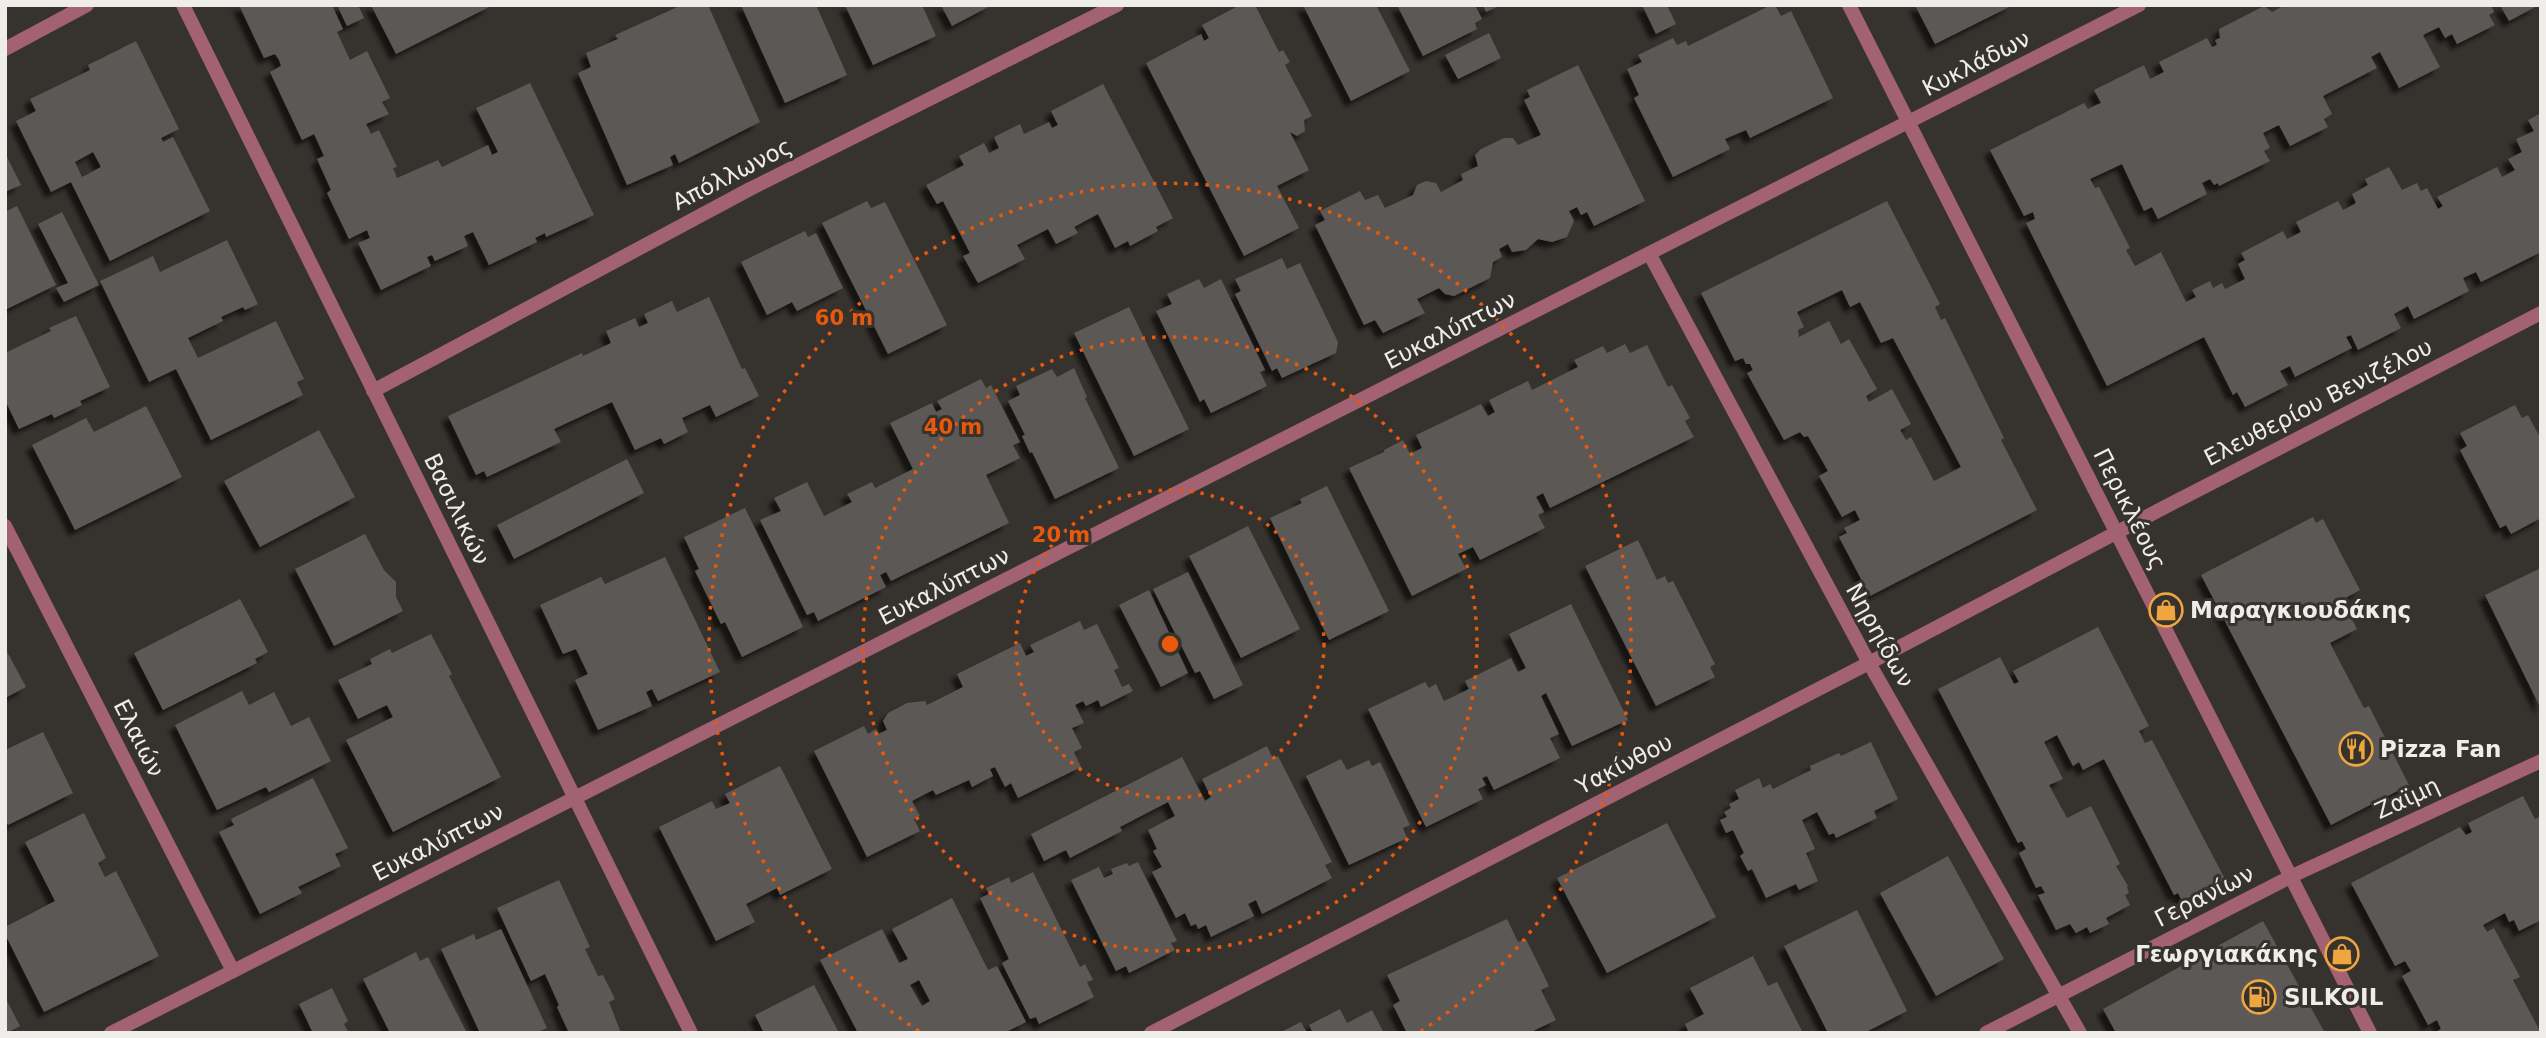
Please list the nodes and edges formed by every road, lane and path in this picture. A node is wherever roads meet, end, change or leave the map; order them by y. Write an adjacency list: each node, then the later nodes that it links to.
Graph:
1 (88, 5): 6 (street)
2 (183, 5): 10 (street, Βασιλικών)
3 (1117, 5): 10 (street, Απόλλωνος)
4 (1849, 5): 7 (street, Περικλέους)
5 (2139, 5): 7 (street, Κυκλάδων)
6 (5, 49)
7 (1909, 124): 8 (street, Ευκαλύπτων); 12 (street, Περικλέους)
8 (1650, 255): 13 (street, Νηρηίδων); 15 (street, Ευκαλύπτων)
9 (2541, 313): 12 (street, Ελευθερίου Βενιζέλου)
10 (373, 390): 15 (street, Βασιλικών)
11 (5, 526): 17 (street, Ελαιών)
12 (2116, 533): 13 (street, Υακίνθου); 16 (street, Περικλέους)
13 (1869, 663): 18 (street, Νηρηίδων); 21 (street, Υακίνθου)
14 (2541, 761): 16 (street, Ζαϊμη)
15 (575, 798): 17 (street, Ευκαλύπτων); 20 (street, Βασιλικών)
16 (2292, 876): 18 (street, Γερανίων); 24 (street, Περικλέους)
17 (233, 971): 19 (street, Ευκαλύπτων)
18 (2059, 995): 22 (street, Γερανίων); 23 (street, Νηρηίδων)
19 (111, 1033)
20 (691, 1033)
21 (1152, 1033)
22 (1986, 1033)
23 (2080, 1033)
24 (2370, 1033)

